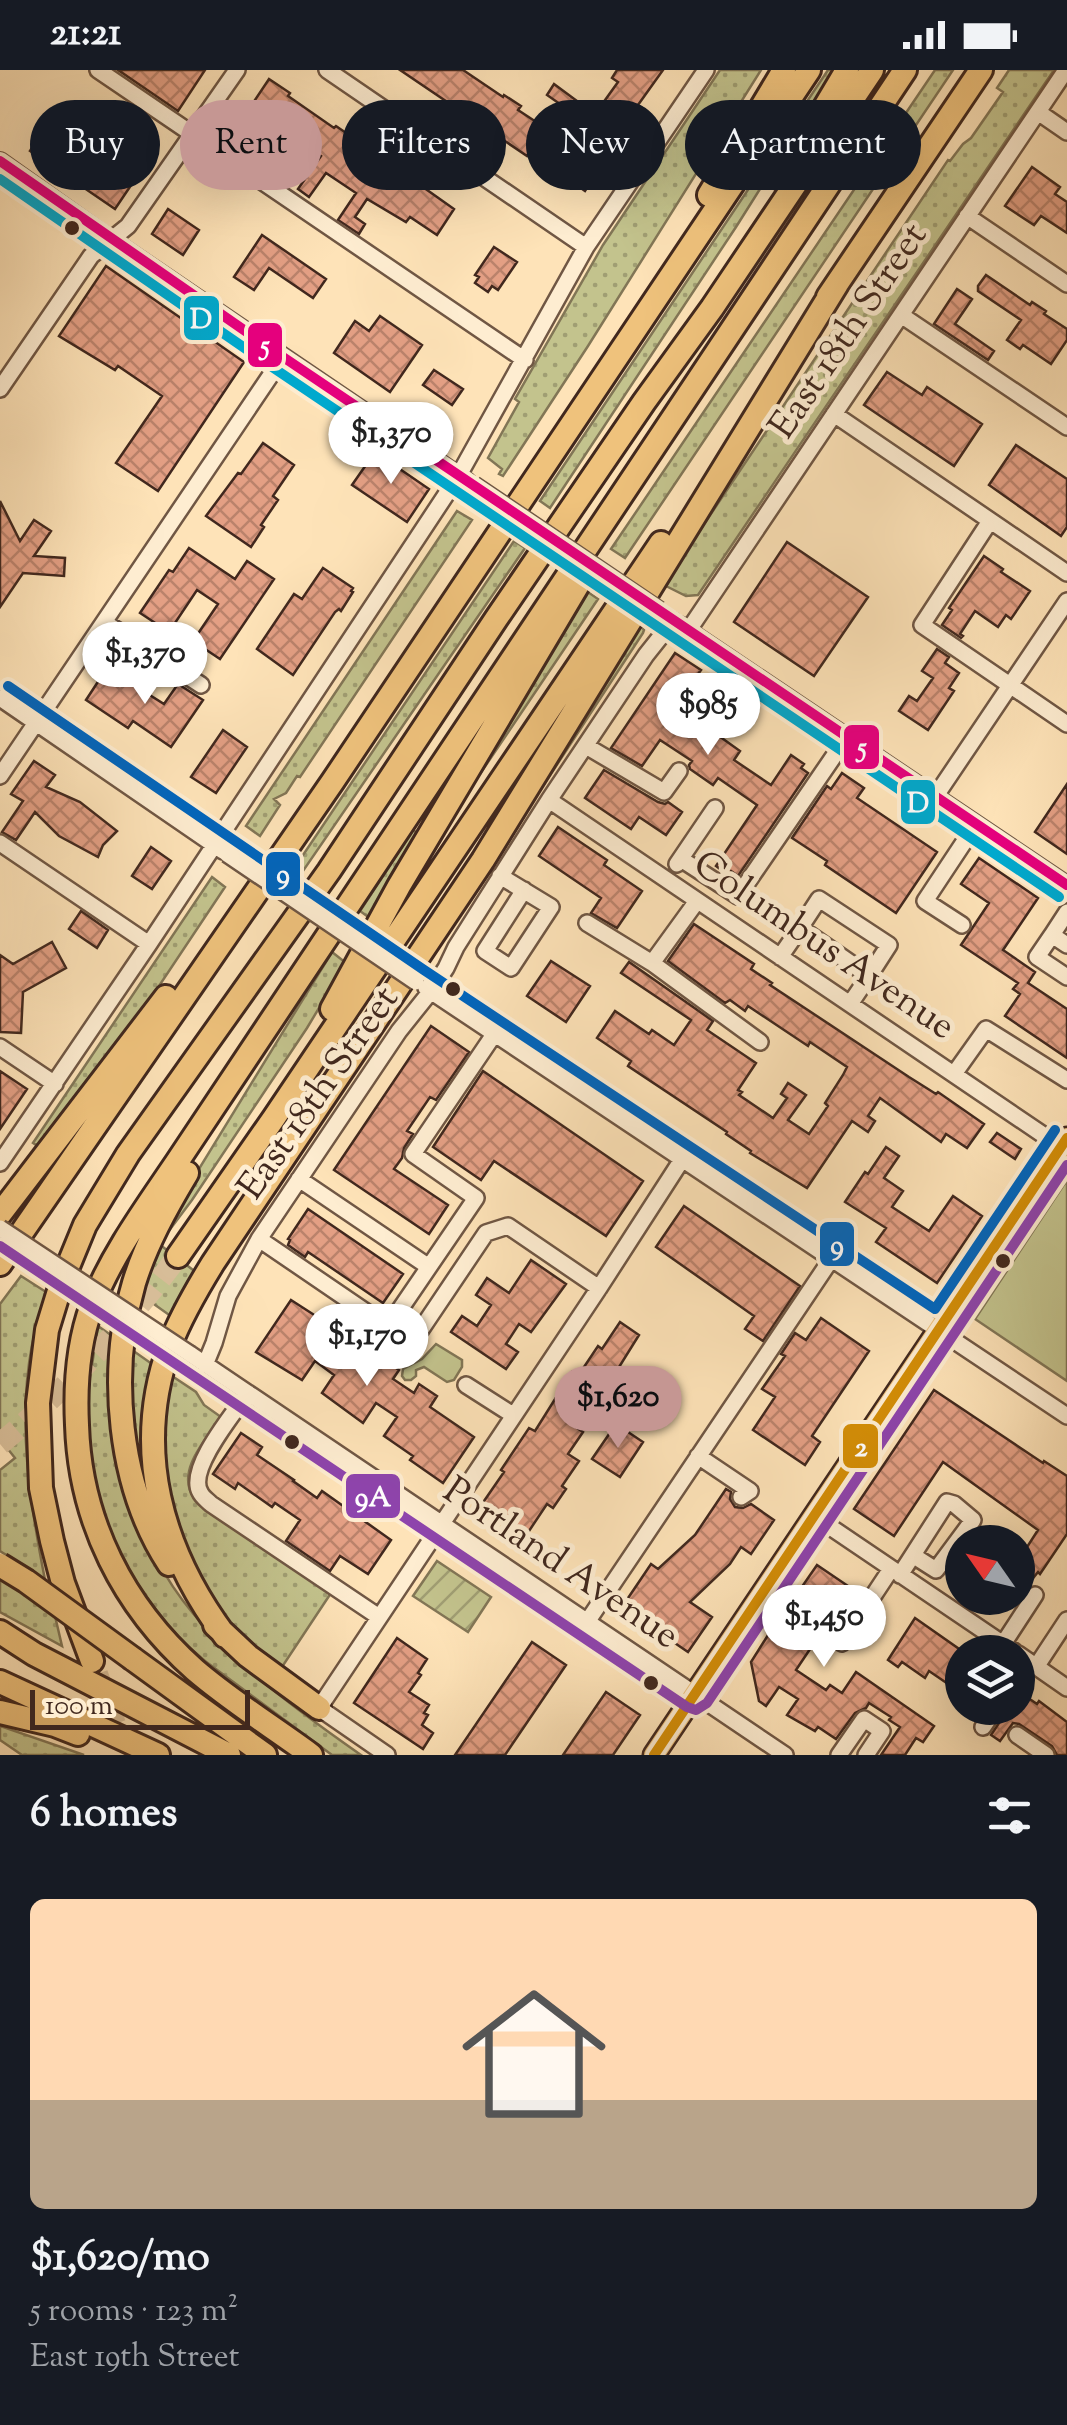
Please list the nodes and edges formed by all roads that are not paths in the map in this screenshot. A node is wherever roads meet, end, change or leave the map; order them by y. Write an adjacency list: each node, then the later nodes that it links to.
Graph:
1 (98, 70): 14 (street)
2 (237, 70): 12 (street)
3 (327, 70): 21 (street)
4 (706, 70): 21 (street)
5 (784, 70): 33 (highway)
6 (809, 70): 33 (highway)
7 (847, 70): 29 (highway)
8 (872, 70): 29 (highway)
9 (905, 70): 28 (highway)
10 (981, 70): 22 (highway)
11 (1066, 70): 13 (street, East 18th Street)
12 (216, 100)
13 (1038, 112): 15 (street); 19 (street, East 18th Street)
14 (180, 127)
15 (1067, 132)
16 (180, 152): 20 (street)
17 (0, 161): 20 (street)
18 (273, 190): 26 (street)
19 (968, 216): 23 (street); 24 (street, East 18th Street)
20 (112, 240): 25 (street); 27 (street)
21 (586, 247): 26 (street)
22 (837, 284): 82 (highway); 114 (highway)
23 (1067, 284)
24 (901, 315): 30 (street, East 18th Street); 31 (street)
25 (283, 357): 32 (street); 38 (street)
26 (525, 360): 32 (street)
27 (0, 389)
28 (691, 389): 69 (highway); 82 (highway)
29 (644, 402): 117 (highway)
30 (834, 414): 34 (street); 39 (street, East 18th Street)
31 (1067, 427)
32 (459, 475): 37 (street, bridge); 55 (street)
33 (522, 500): 49 (highway)
34 (990, 520): 35 (street); 41 (street)
35 (1067, 573)
36 (1067, 601): 41 (street)
37 (673, 620): 39 (street); 46 (street, East 18th Street)
38 (104, 622): 40 (street); 43 (street)
39 (688, 630): 45 (street)
40 (201, 684)
41 (1011, 684): 44 (street); 50 (street)
42 (0, 698): 43 (street)
43 (36, 722): 48 (street); 55 (street)
44 (1067, 724)
45 (847, 737): 50 (street); 56 (street)
46 (586, 746): 47 (street); 51 (street, East 18th Street)
47 (679, 771)
48 (0, 776)
49 (333, 781): 87 (highway); 92 (highway)
50 (935, 797): 53 (street)
51 (549, 800): 57 (street, East 18th Street); 58 (street, Columbus Avenue)
52 (715, 808): 56 (street)
53 (976, 824): 59 (street); 64 (street)
54 (0, 843): 67 (street)
55 (221, 850): 67 (street); 74 (street, bridge)
56 (681, 859): 58 (street)
57 (500, 876): 60 (street); 74 (street, East 18th Street)
58 (667, 880): 61 (street, Columbus Avenue)
59 (1067, 885)
60 (524, 890): 60 (street)
61 (697, 900): 70 (street, Columbus Avenue); 71 (street)
62 (1067, 912): 66 (street)
63 (587, 923): 71 (street)
64 (962, 925)
65 (800, 928): 70 (street); 72 (street); 72 (street)
66 (1052, 934): 68 (street); 73 (street)
67 (150, 944): 81 (street)
68 (1067, 945)
69 (320, 946): 114 (highway); 129 (highway)
70 (780, 956): 75 (street, Columbus Avenue)
71 (652, 963): 77 (street)
72 (869, 976): 75 (street)
73 (1067, 978)
74 (424, 987): 76 (street); 86 (street, East 18th Street)
75 (850, 1004): 79 (street, Columbus Avenue)
76 (495, 1033): 84 (street); 93 (street)
77 (760, 1042)
78 (0, 1047): 81 (street)
79 (954, 1074): 80 (street); 83 (street, Columbus Avenue)
80 (1067, 1080)
81 (55, 1084): 85 (street)
82 (274, 1118): 90 (highway)
83 (1064, 1142): 96 (main road)
84 (683, 1158): 91 (street); 94 (street)
85 (0, 1163)
86 (299, 1179): 89 (street, East 18th Street); 93 (street)
87 (0, 1214)
88 (0, 1228): 97 (street, Portland Avenue, bridge)
89 (259, 1239): 95 (street); 97 (street, East 18th Street)
90 (178, 1256)
91 (832, 1258): 96 (street); 102 (street)
92 (0, 1264)
93 (429, 1266): 95 (street)
94 (599, 1288): 95 (street); 100 (street)
95 (396, 1315)
96 (939, 1330): 101 (street); 104 (main road)
97 (205, 1365): 99 (street, Portland Avenue)
98 (466, 1385): 100 (street)
99 (248, 1393): 105 (street, Portland Avenue); 109 (street)
100 (513, 1416): 105 (street)
101 (1067, 1416)
102 (698, 1456): 103 (street); 111 (street)
103 (740, 1498)
104 (814, 1516): 108 (street); 121 (main road)
105 (440, 1524): 109 (street); 111 (street, Portland Avenue)
106 (914, 1556): 108 (street)
107 (0, 1565): 128 (highway, bridge)
108 (896, 1572): 113 (street); 115 (street)
109 (379, 1617): 122 (street)
110 (1067, 1620): 116 (street)
111 (587, 1622): 121 (street, Portland Avenue)
112 (0, 1632): 127 (highway)
113 (986, 1635)
114 (225, 1636): 122 (highway)
115 (842, 1642)
116 (1035, 1645)
117 (92, 1662)
118 (1035, 1668): 120 (street)
119 (0, 1682): 126 (highway)
120 (1067, 1688)
121 (695, 1695): 131 (main road); 132 (street, Portland Avenue)
122 (318, 1708): 130 (street)
123 (0, 1712): 125 (highway)
124 (1017, 1735): 135 (street)
125 (123, 1755)
126 (158, 1755)
127 (229, 1755)
128 (265, 1755)
129 (311, 1755)
130 (387, 1755)
131 (654, 1755)
132 (785, 1755)
133 (838, 1755): 134 (street)
134 (866, 1755)
135 (1046, 1755)

